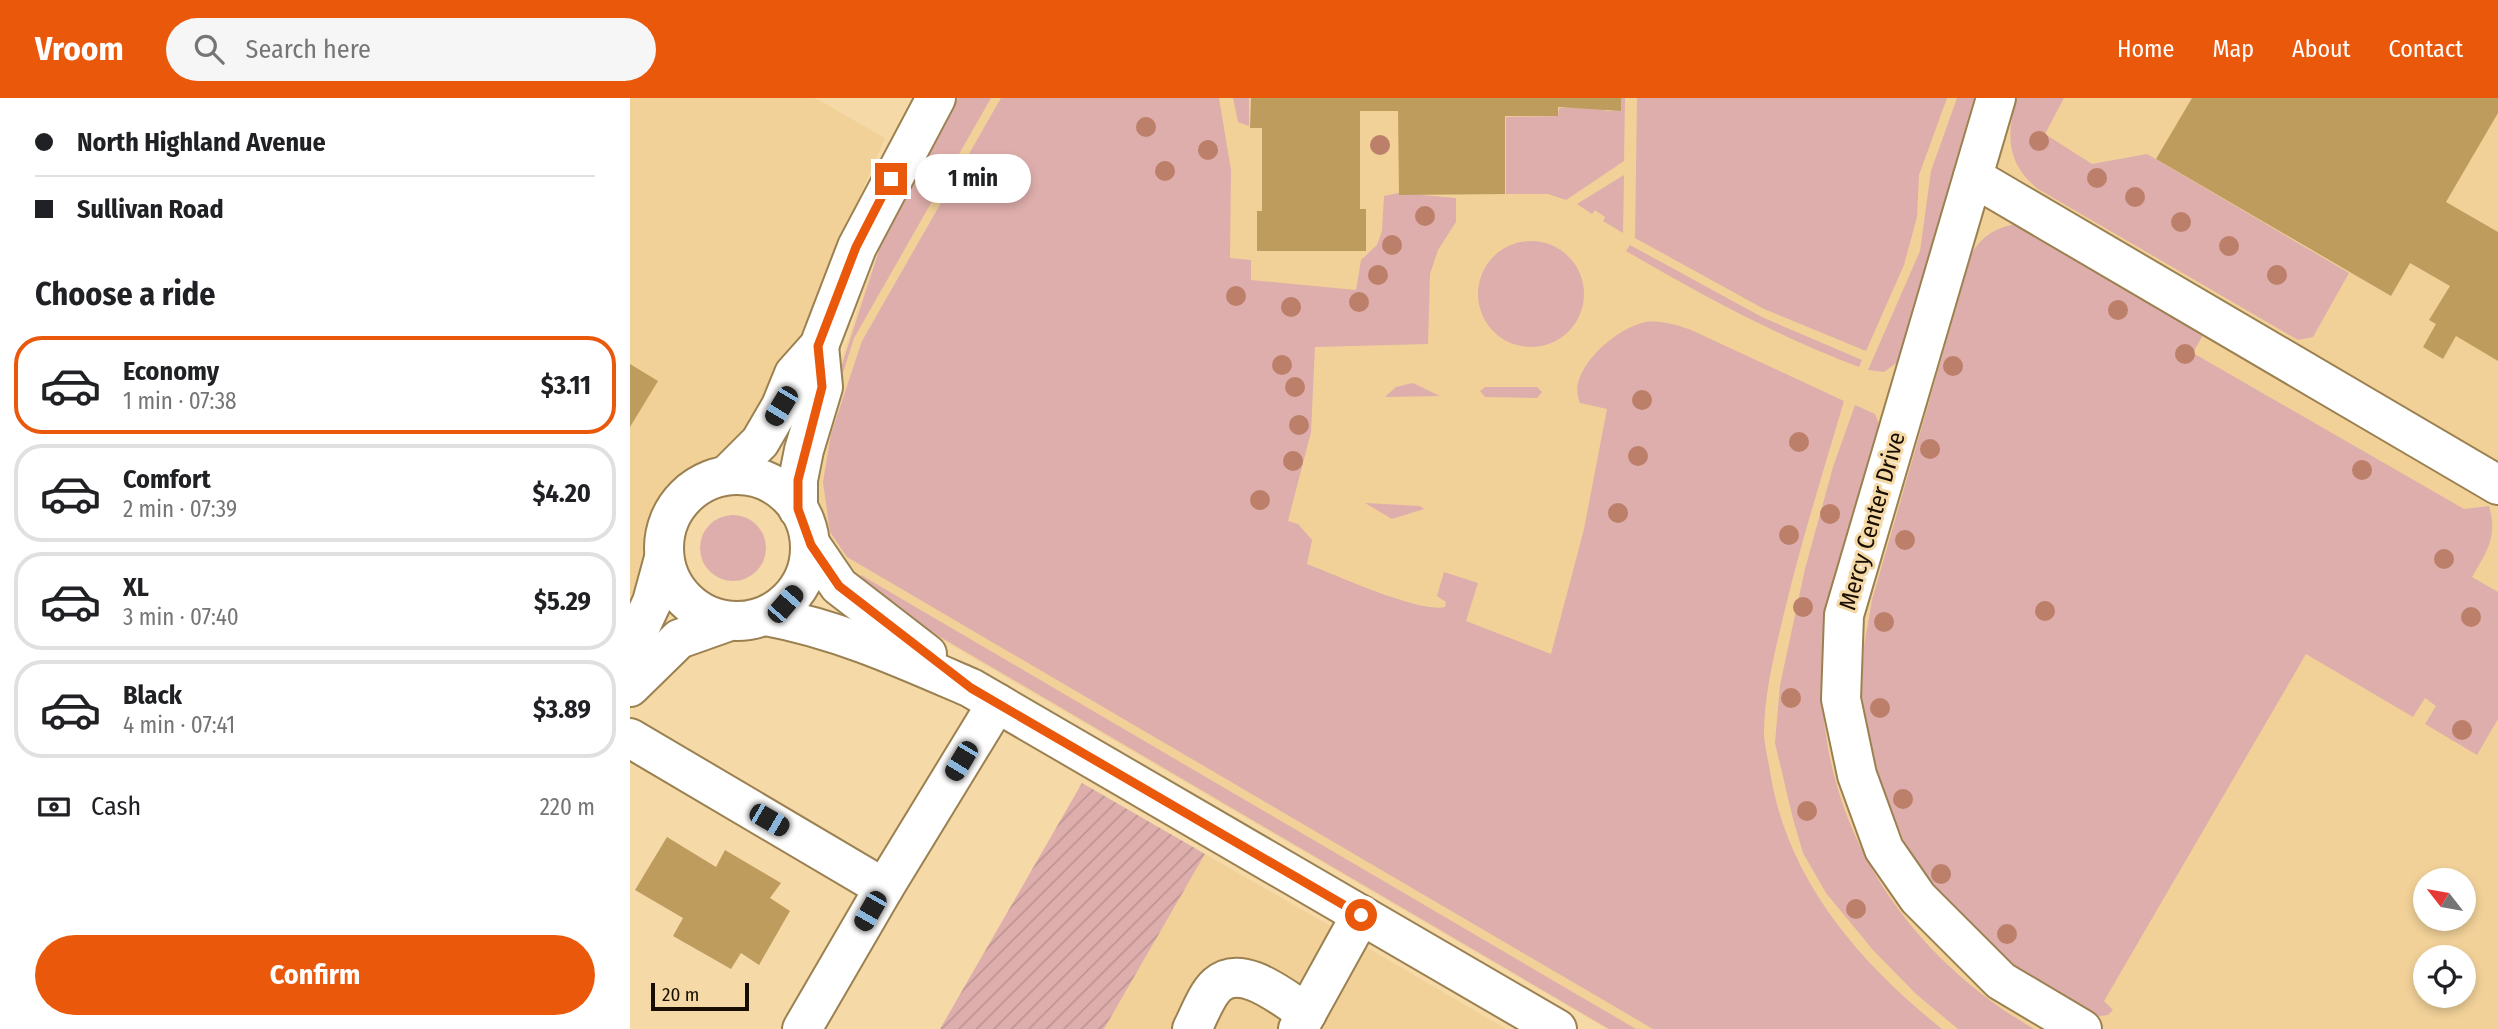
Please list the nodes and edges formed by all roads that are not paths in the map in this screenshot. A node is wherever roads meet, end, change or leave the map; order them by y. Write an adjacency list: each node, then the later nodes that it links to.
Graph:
1 (936, 98): 4 (street)
2 (1996, 98): 3 (street, Mercy Center Drive)
3 (1973, 177): 6 (street); 22 (street, Mercy Center Drive)
4 (818, 346): 5 (street); 7 (street)
5 (727, 474): 7 (street); 9 (street)
6 (2498, 485)
7 (798, 509): 8 (street)
8 (811, 545): 10 (street); 14 (street)
9 (664, 558): 11 (street); 12 (street)
10 (766, 616): 11 (street); 14 (street)
11 (727, 622): 13 (street)
12 (630, 649)
13 (630, 687)
14 (984, 696): 16 (street); 17 (street)
15 (630, 738): 16 (street)
16 (884, 888): 19 (street)
17 (1361, 915): 18 (street); 21 (street)
18 (1303, 1021): 20 (street)
19 (802, 1029)
20 (1192, 1029)
21 (1557, 1029)
22 (2082, 1029)

